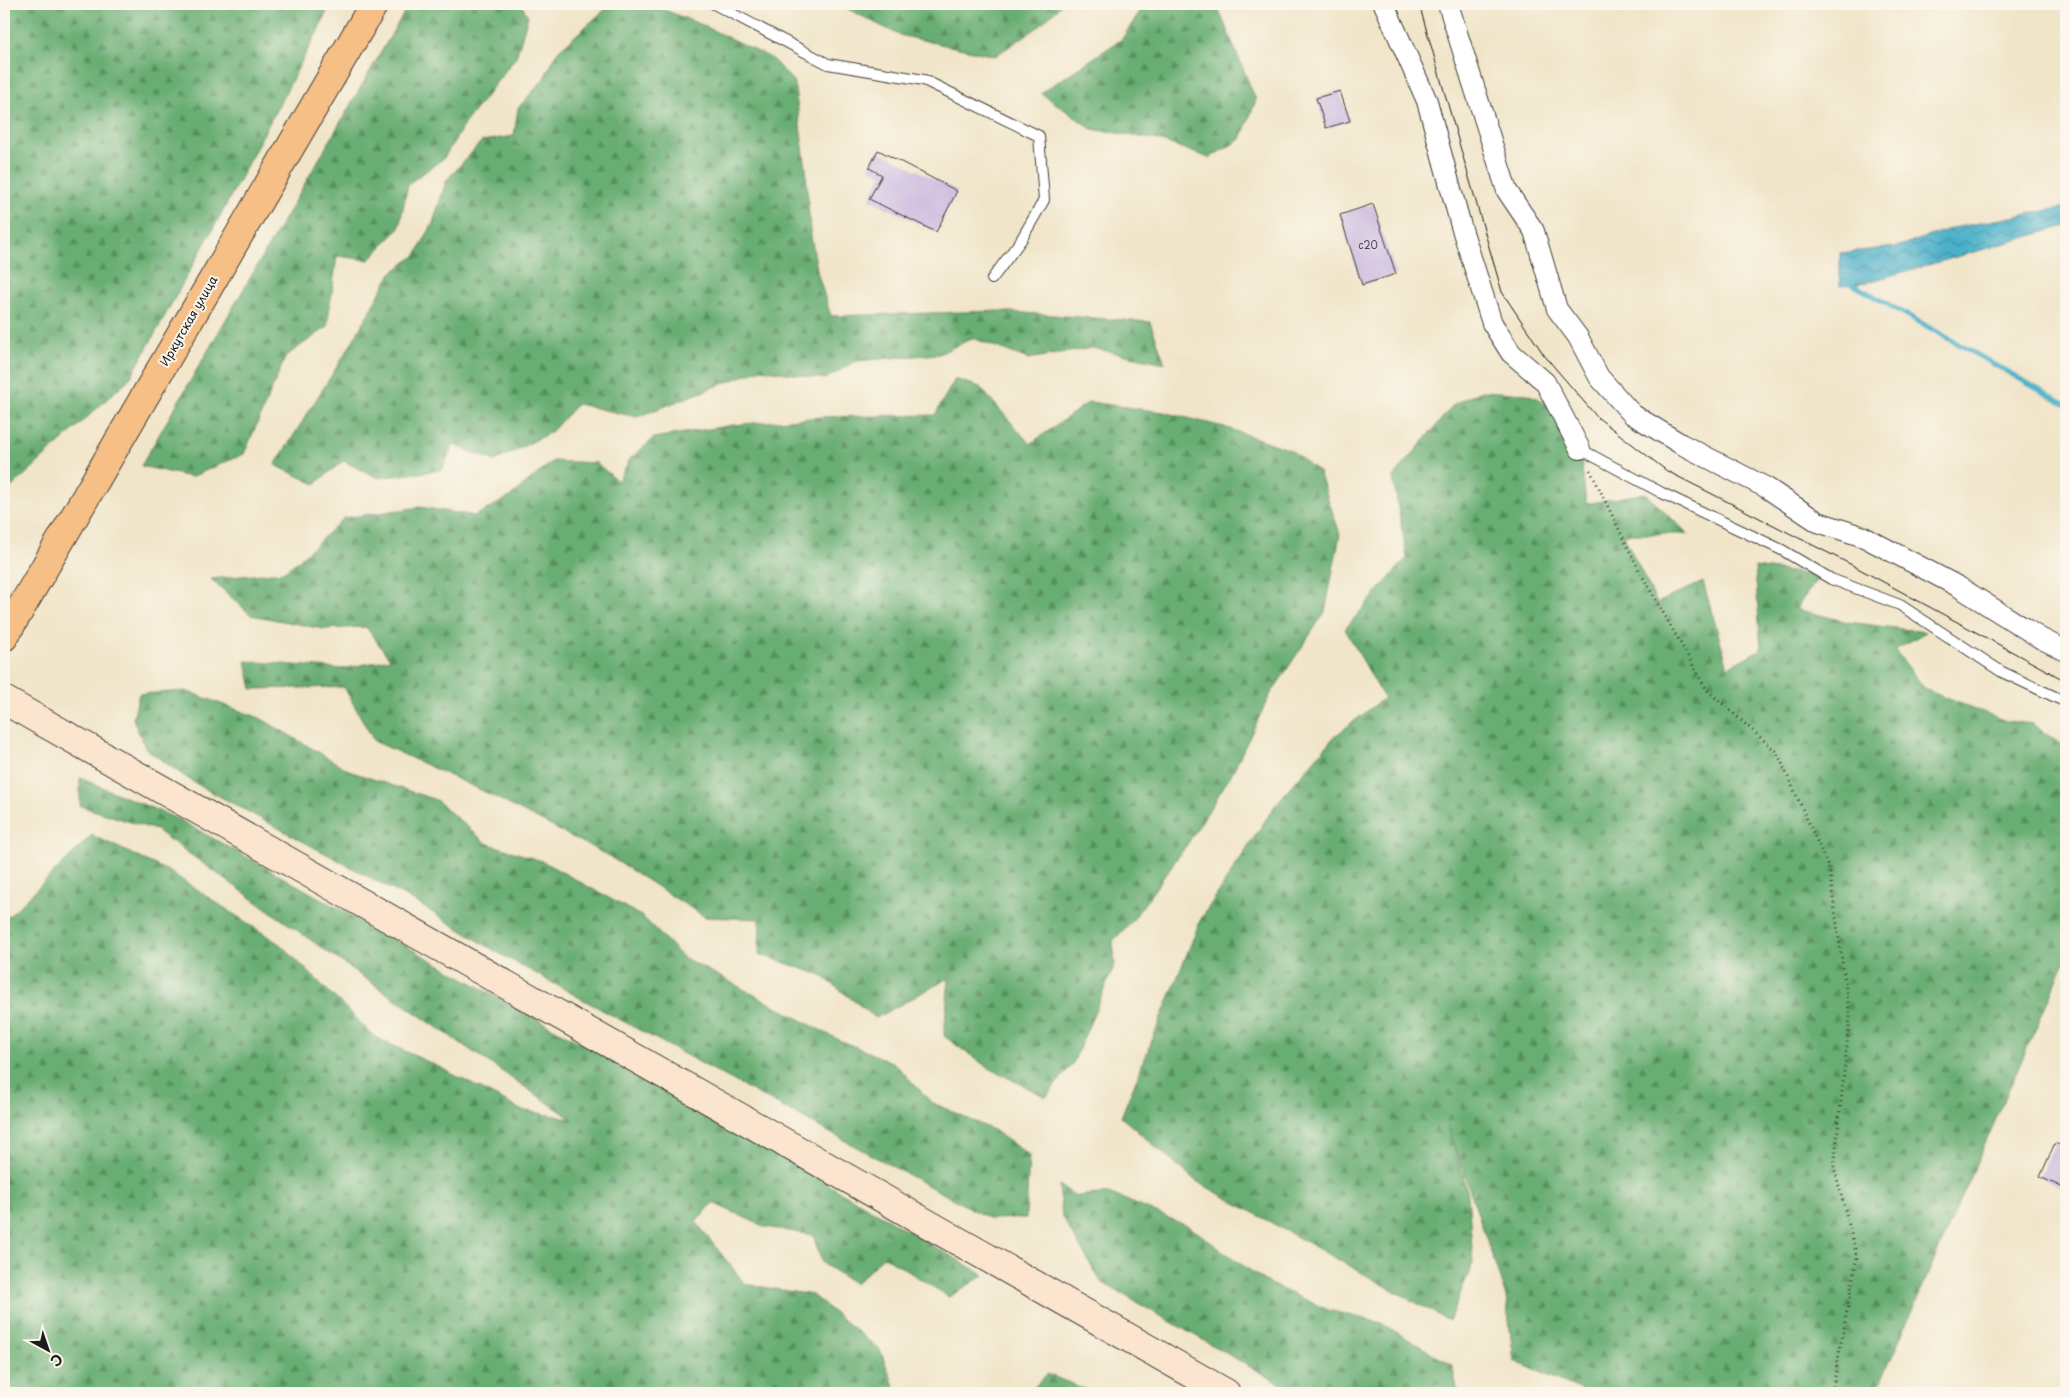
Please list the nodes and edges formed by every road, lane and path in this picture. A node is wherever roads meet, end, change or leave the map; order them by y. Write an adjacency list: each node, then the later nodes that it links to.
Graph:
1 (374, 4): 7 (main road, Иркутская улица)
2 (714, 4): 5 (lane)
3 (1384, 4): 6 (street)
4 (1448, 4): 8 (street)
5 (992, 280)
6 (1580, 450): 10 (lane); 12 (path)
7 (4, 637)
8 (2066, 651)
9 (4, 700): 11 (street)
10 (2066, 702)
11 (1226, 1393)
12 (1832, 1393)

